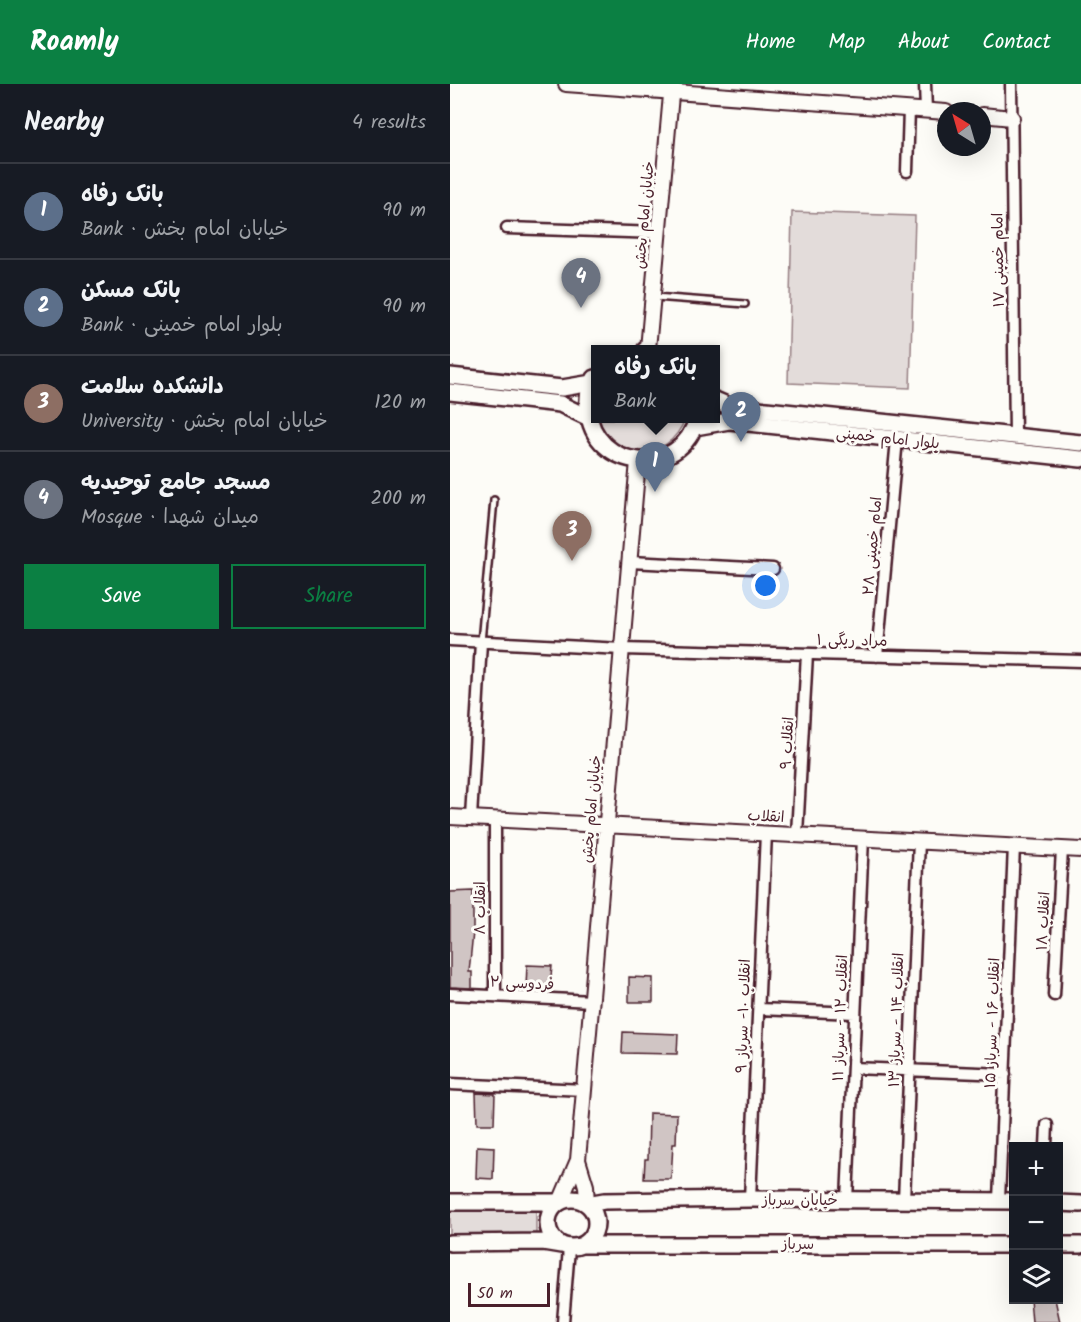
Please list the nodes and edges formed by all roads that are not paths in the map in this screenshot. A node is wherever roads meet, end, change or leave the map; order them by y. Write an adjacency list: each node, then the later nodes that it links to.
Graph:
1 (566, 84): 4 (street)
2 (925, 84): 6 (street)
3 (1011, 84): 9 (street, امام خمینی ۱۷)
4 (672, 87): 5 (street); 12 (street, خیابان امام بخش)
5 (909, 109): 6 (street); 10 (street)
6 (926, 111): 7 (street)
7 (937, 112)
8 (991, 116): 9 (street)
9 (1012, 118): 24 (street, امام خمینی ۱۷)
10 (907, 171)
11 (507, 228): 12 (street)
12 (659, 232): 13 (street, خیابان امام بخش)
13 (653, 297): 14 (lane); 15 (street, خیابان امام بخش)
14 (745, 304)
15 (647, 345)
16 (450, 376): 17 (main road)
17 (591, 381)
18 (591, 387): 21 (main road)
19 (450, 392): 21 (main road)
20 (720, 402): 24 (main road, بلوار امام خمینی)
21 (589, 418): 28 (main road)
22 (720, 422): 25 (main road, بلوار امام خمینی)
23 (696, 423): 28 (main road)
24 (1015, 436): 26 (main road, بلوار امام خمینی)
25 (897, 439): 27 (main road, بلوار امام خمینی); 36 (street, امام خمینی ۲۸)
26 (1081, 443)
27 (1081, 459)
28 (638, 461): 30 (street, خیابان امام بخش)
29 (494, 500): 33 (lane)
30 (630, 562): 31 (street); 34 (street, خیابان امام بخش)
31 (772, 569)
32 (450, 640): 33 (street, مراد ریگی ۱)
33 (481, 642): 34 (street, مراد ریگی ۱); 39 (street)
34 (622, 649): 35 (street, مراد ریگی ۱); 41 (street, خیابان امام بخش)
35 (807, 654): 36 (street, مراد ریگی ۱); 43 (street, انقلاب ۹)
36 (876, 656): 37 (street, مراد ریگی ۱)
37 (1081, 661)
38 (450, 817): 39 (street, انقلاب)
39 (471, 818): 40 (street, انقلاب)
40 (495, 819): 41 (street, انقلاب); 51 (street, انقلاب ۸)
41 (607, 824): 42 (street, انقلاب); 52 (street, خیابان امام بخش)
42 (766, 833): 43 (street, انقلاب); 53 (street, انقلاب ۱۰- سرباز ۹)
43 (797, 834): 44 (street, انقلاب)
44 (863, 838): 45 (street, انقلاب); 54 (street, انقلاب ۱۲ - سرباز ۱۱)
45 (919, 841): 46 (street, انقلاب); 56 (street, انقلاب ۱۴ - سرباز ۱۳)
46 (1014, 846): 47 (street, انقلاب); 57 (street, انقلاب ۱۶ - سرباز ۱۵)
47 (1062, 849): 48 (street, انقلاب); 50 (street, انقلاب ۱۸)
48 (1081, 850)
49 (450, 994): 51 (street, فردوسی ۲)
50 (1054, 995)
51 (495, 996): 52 (street, فردوسی ۲)
52 (592, 1001): 59 (street, خیابان امام بخش)
53 (759, 1009): 54 (street); 63 (street, انقلاب ۱۰- سرباز ۹)
54 (855, 1013): 55 (street, انقلاب ۱۲ - سرباز ۱۱)
55 (853, 1068): 56 (street); 64 (street, انقلاب ۱۲ - سرباز ۱۱)
56 (909, 1070): 57 (street); 65 (street, انقلاب ۱۴ - سرباز ۱۳)
57 (1005, 1074): 66 (street, انقلاب ۱۶ - سرباز ۱۵)
58 (450, 1084): 59 (street)
59 (584, 1090): 62 (street, خیابان امام بخش)
60 (1047, 1125): 61 (street)
61 (1046, 1142)
62 (578, 1160): 68 (street); 70 (street)
63 (750, 1199): 64 (main road, خیابان سرباز); 70 (main road, خیابان سرباز)
64 (848, 1200): 65 (main road, خیابان سرباز)
65 (904, 1200): 66 (main road, خیابان سرباز)
66 (1006, 1201)
67 (450, 1202): 68 (main road)
68 (560, 1202): 70 (main road); 76 (main road)
69 (1063, 1203): 71 (main road)
70 (587, 1204): 76 (main road)
71 (1081, 1204)
72 (450, 1243): 76 (main road, سرباز)
73 (1009, 1245): 76 (main road, سرباز)
74 (1063, 1245): 75 (main road)
75 (1081, 1245)
76 (571, 1246): 77 (street)
77 (563, 1322)

